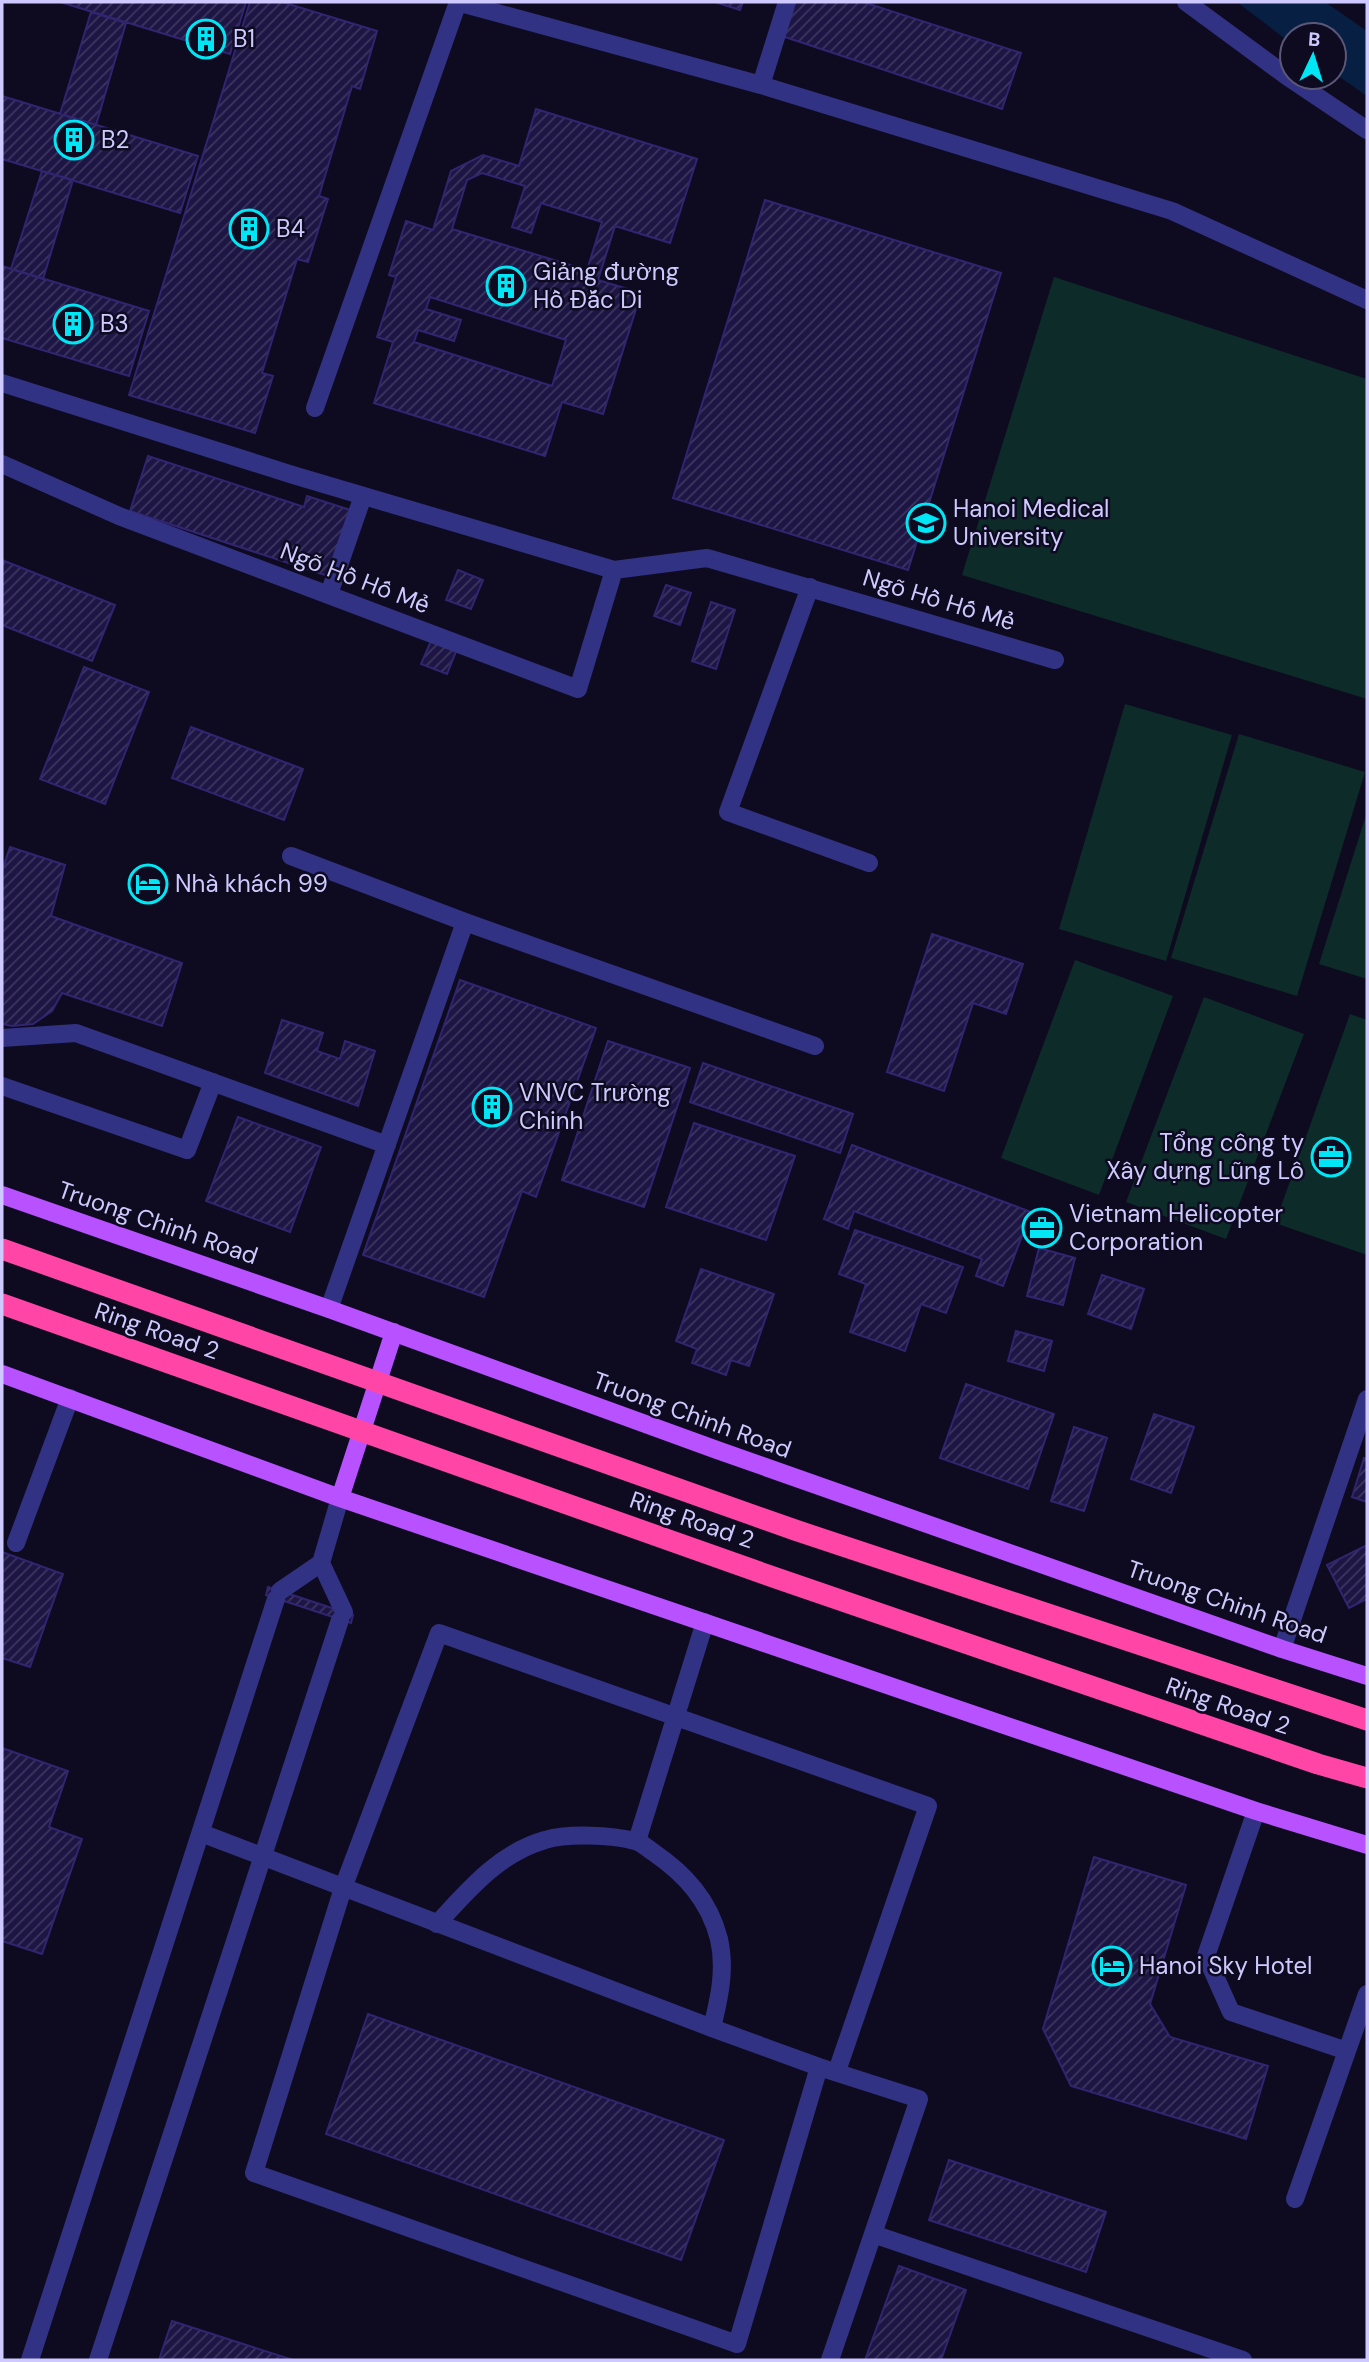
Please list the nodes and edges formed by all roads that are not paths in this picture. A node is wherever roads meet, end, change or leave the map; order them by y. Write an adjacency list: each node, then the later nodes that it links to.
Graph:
1 (457, 2): 4 (street); 8 (street)
2 (787, 2): 4 (street)
3 (1186, 2): 5 (street)
4 (761, 85): 6 (street)
5 (1367, 130)
6 (1367, 300)
7 (2, 383): 10 (street, Ngõ Hồ Hố Mẻ)
8 (315, 408)
9 (2, 464): 13 (street, Ngõ Hồ Hố Mẻ)
10 (363, 496): 11 (street, Ngõ Hồ Hố Mẻ); 13 (street)
11 (614, 570): 12 (street, Ngõ Hồ Hố Mẻ); 13 (street, Ngõ Hồ Hố Mẻ)
12 (810, 587): 14 (street, Ngõ Hồ Hố Mẻ); 16 (street)
13 (329, 594)
14 (1055, 660)
15 (291, 856): 17 (street)
16 (869, 863)
17 (466, 922): 19 (street); 22 (street)
18 (2, 1038): 20 (street)
19 (815, 1046)
20 (213, 1082): 21 (street); 22 (street)
21 (2, 1086)
22 (387, 1145): 26 (street)
23 (2, 1195): 26 (main road, Truong Chinh Road)
24 (2, 1249): 38 (highway, Ring Road 2, bridge)
25 (2, 1304): 39 (highway, Ring Road 2, bridge)
26 (329, 1309): 27 (main road, Truong Chinh Road)
27 (394, 1332): 31 (main road); 35 (main road, Truong Chinh Road)
28 (2, 1374): 29 (main road)
29 (70, 1398): 31 (main road); 32 (street)
30 (1367, 1399): 35 (street)
31 (340, 1498): 33 (street); 34 (main road)
32 (16, 1543)
33 (321, 1563): 41 (street); 44 (street)
34 (705, 1622): 37 (street); 40 (main road)
35 (1282, 1649): 36 (main road, Truong Chinh Road)
36 (1367, 1676)
37 (675, 1716): 42 (street); 45 (street); 51 (street)
38 (1367, 1720)
39 (1367, 1778)
40 (1256, 1811): 43 (main road); 49 (street)
41 (201, 1833): 44 (street); 54 (street)
42 (637, 1841): 46 (street); 48 (street)
43 (1367, 1844)
44 (263, 1858): 45 (street); 55 (street)
45 (342, 1888): 46 (street); 50 (street)
46 (437, 1924): 48 (street)
47 (1367, 1994): 49 (street)
48 (712, 2028): 50 (street)
49 (1347, 2051): 52 (street)
50 (819, 2067): 51 (street)
51 (837, 2071): 53 (street)
52 (1295, 2199)
53 (873, 2234): 56 (street); 57 (street)
54 (30, 2360)
55 (98, 2360)
56 (830, 2360)
57 (1243, 2360)

